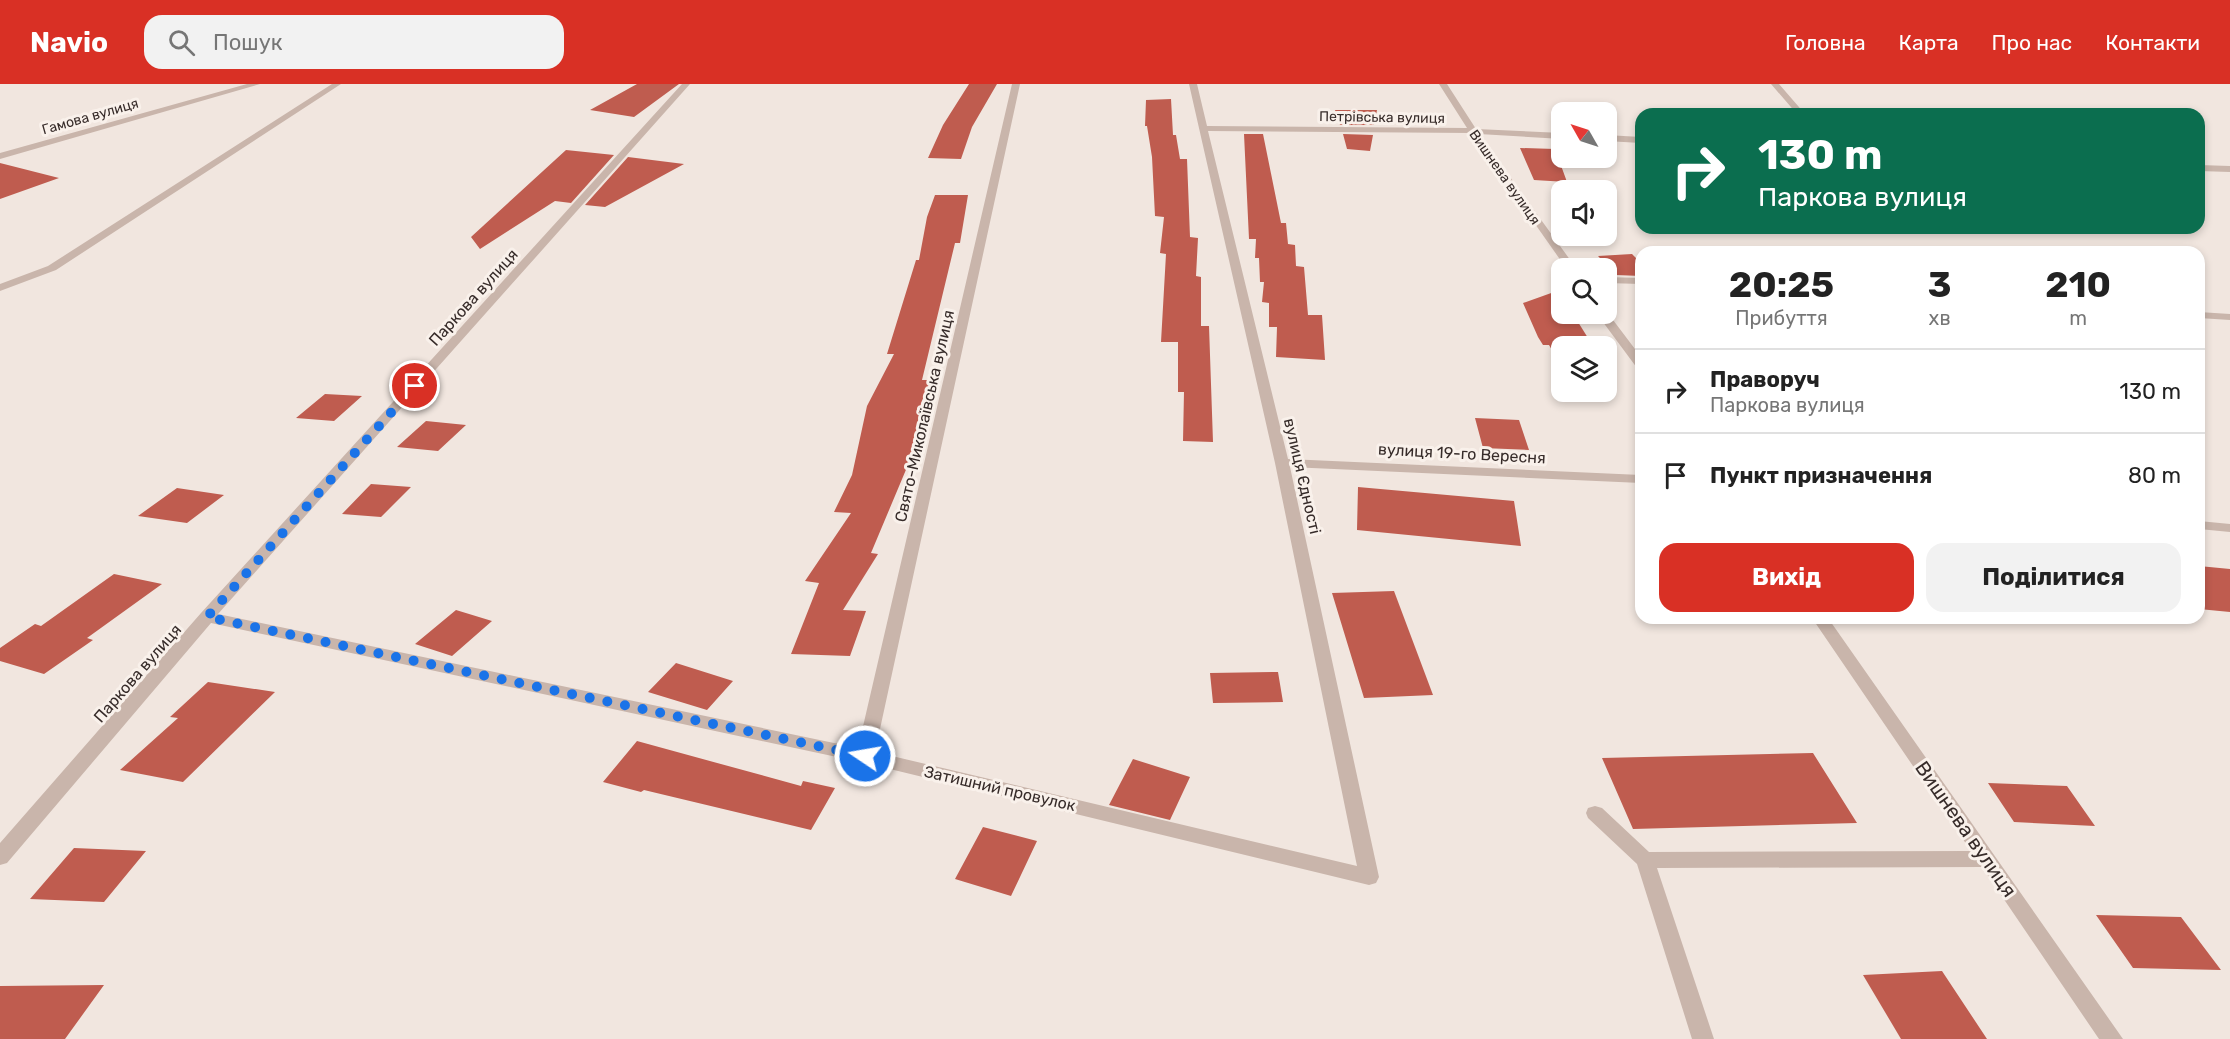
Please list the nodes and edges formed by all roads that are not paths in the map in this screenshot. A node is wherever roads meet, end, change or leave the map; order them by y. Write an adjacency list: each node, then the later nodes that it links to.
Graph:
1 (256, 84): 14 (street, Гамова вулиця)
2 (338, 84): 20 (street)
3 (686, 84): 29 (street, Паркова вулиця)
4 (1016, 84): 31 (street, Свято-Миколаївська вулиця)
5 (1193, 84): 9 (street, вулиця Єдності)
6 (1443, 84): 10 (street, Вишнева вулиця)
7 (1775, 84): 8 (street)
8 (1797, 108)
9 (1202, 128): 10 (street, Петрівська вулиця); 25 (street, вулиця Єдності)
10 (1473, 131): 11 (street, Петрівська вулиця); 17 (street, Вишнева вулиця)
11 (1551, 135)
12 (1617, 139): 13 (street)
13 (1635, 140)
14 (0, 156)
15 (2205, 168): 16 (street)
16 (2230, 169)
17 (1563, 258)
18 (1617, 280): 19 (street)
19 (1635, 281)
20 (0, 288)
21 (2205, 315): 22 (street)
22 (2230, 317)
23 (1610, 324): 24 (street)
24 (1635, 357)
25 (1282, 463): 26 (street, вулиця 19-го Вересня); 36 (street, вулиця Єдності)
26 (1635, 479)
27 (2205, 526): 28 (street)
28 (2230, 528)
29 (207, 617): 31 (street, Затишний провулок); 33 (street, Паркова вулиця)
30 (1824, 624): 34 (street, Вишнева вулиця)
31 (865, 756): 36 (street, Затишний провулок)
32 (1595, 813): 35 (street)
33 (0, 857)
34 (1987, 859): 35 (street); 38 (street, Вишнева вулиця)
35 (1645, 860): 37 (street)
36 (1369, 877)
37 (1703, 1039)
38 (2112, 1039)

